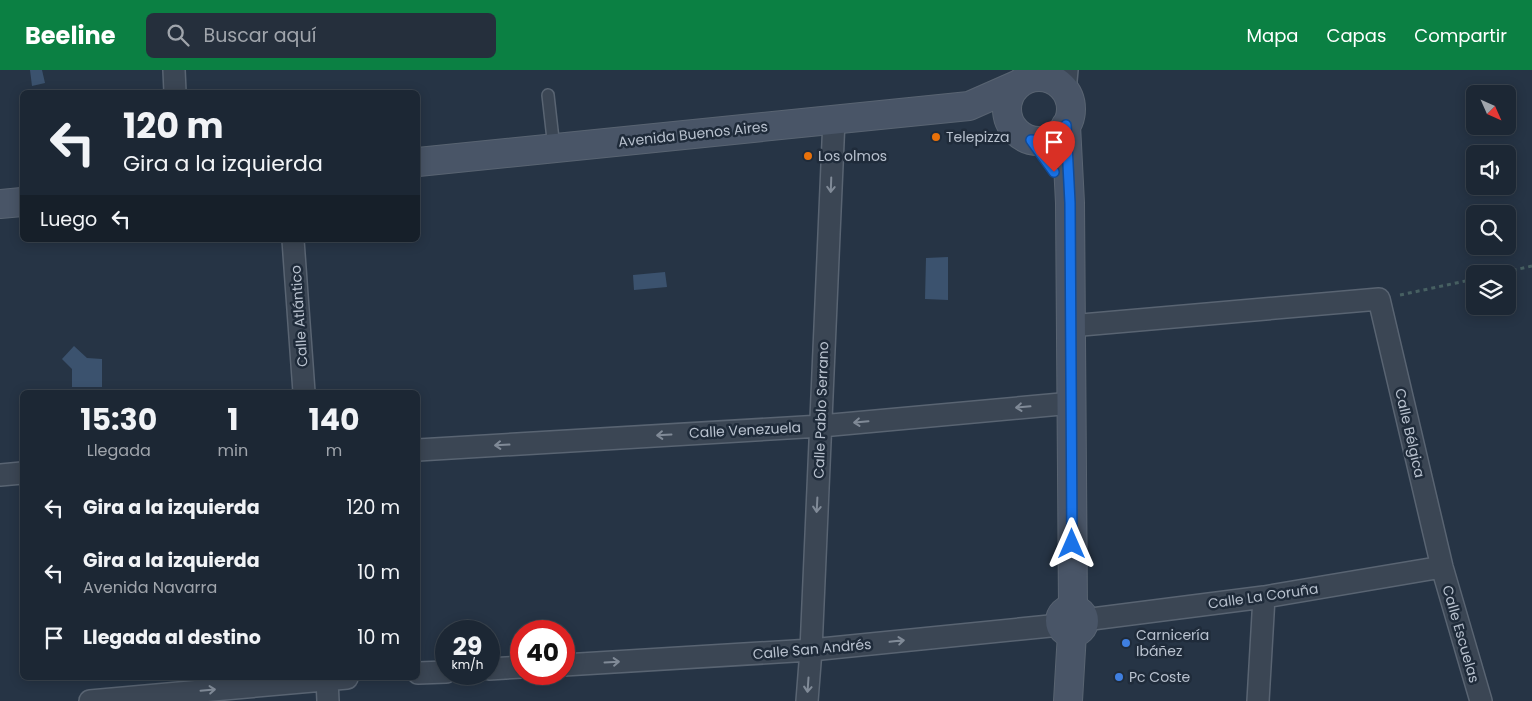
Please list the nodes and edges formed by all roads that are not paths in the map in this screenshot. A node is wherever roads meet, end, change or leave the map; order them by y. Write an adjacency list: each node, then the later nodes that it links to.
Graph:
1 (174, 70): 4 (street)
2 (1022, 78): 3 (street); 6 (street, Avenida Buenos Aires); 8 (street)
3 (1066, 80): 9 (street)
4 (175, 90)
5 (548, 95): 11 (lane)
6 (968, 106): 7 (street, Avenida Buenos Aires); 8 (street, Avenida Buenos Aires)
7 (834, 119): 11 (street, Avenida Buenos Aires); 20 (street, Calle Pablo Serrano, one-way to 20)
8 (1010, 123): 10 (street)
9 (1066, 125): 10 (street); 14 (street)
10 (1031, 140): 14 (street)
11 (554, 148): 12 (street, Avenida Buenos Aires)
12 (420, 162)
13 (20, 202): 15 (street)
14 (1070, 203): 17 (street)
15 (0, 204)
16 (293, 242): 18 (street, Calle Atlántico)
17 (1070, 326): 19 (street); 24 (street, Calle Bélgica)
18 (304, 390)
19 (1072, 403): 20 (street, Calle Venezuela, one-way to 20); 26 (street)
20 (821, 426): 21 (street, Calle Venezuela, one-way to 21); 27 (street, Calle Pablo Serrano, one-way to 27)
21 (420, 450)
22 (20, 473): 23 (street)
23 (0, 474)
24 (1442, 567): 25 (street, Calle La Coruña); 38 (street, Calle Escuelas)
25 (1264, 597): 26 (street, Calle La Coruña); 37 (street)
26 (1072, 622): 27 (street, Calle San Andrés, one-way to 26); 36 (street)
27 (811, 650): 28 (street, Calle San Andrés, one-way to 27); 35 (street, Calle Pablo Serrano, one-way to 35)
28 (575, 664)
29 (435, 672): 30 (street)
30 (420, 673)
31 (312, 680): 33 (street, one-way to 31)
32 (333, 680): 34 (street)
33 (90, 701)
34 (328, 701)
35 (807, 701)
36 (1068, 701)
37 (1258, 701)
38 (1481, 701)

